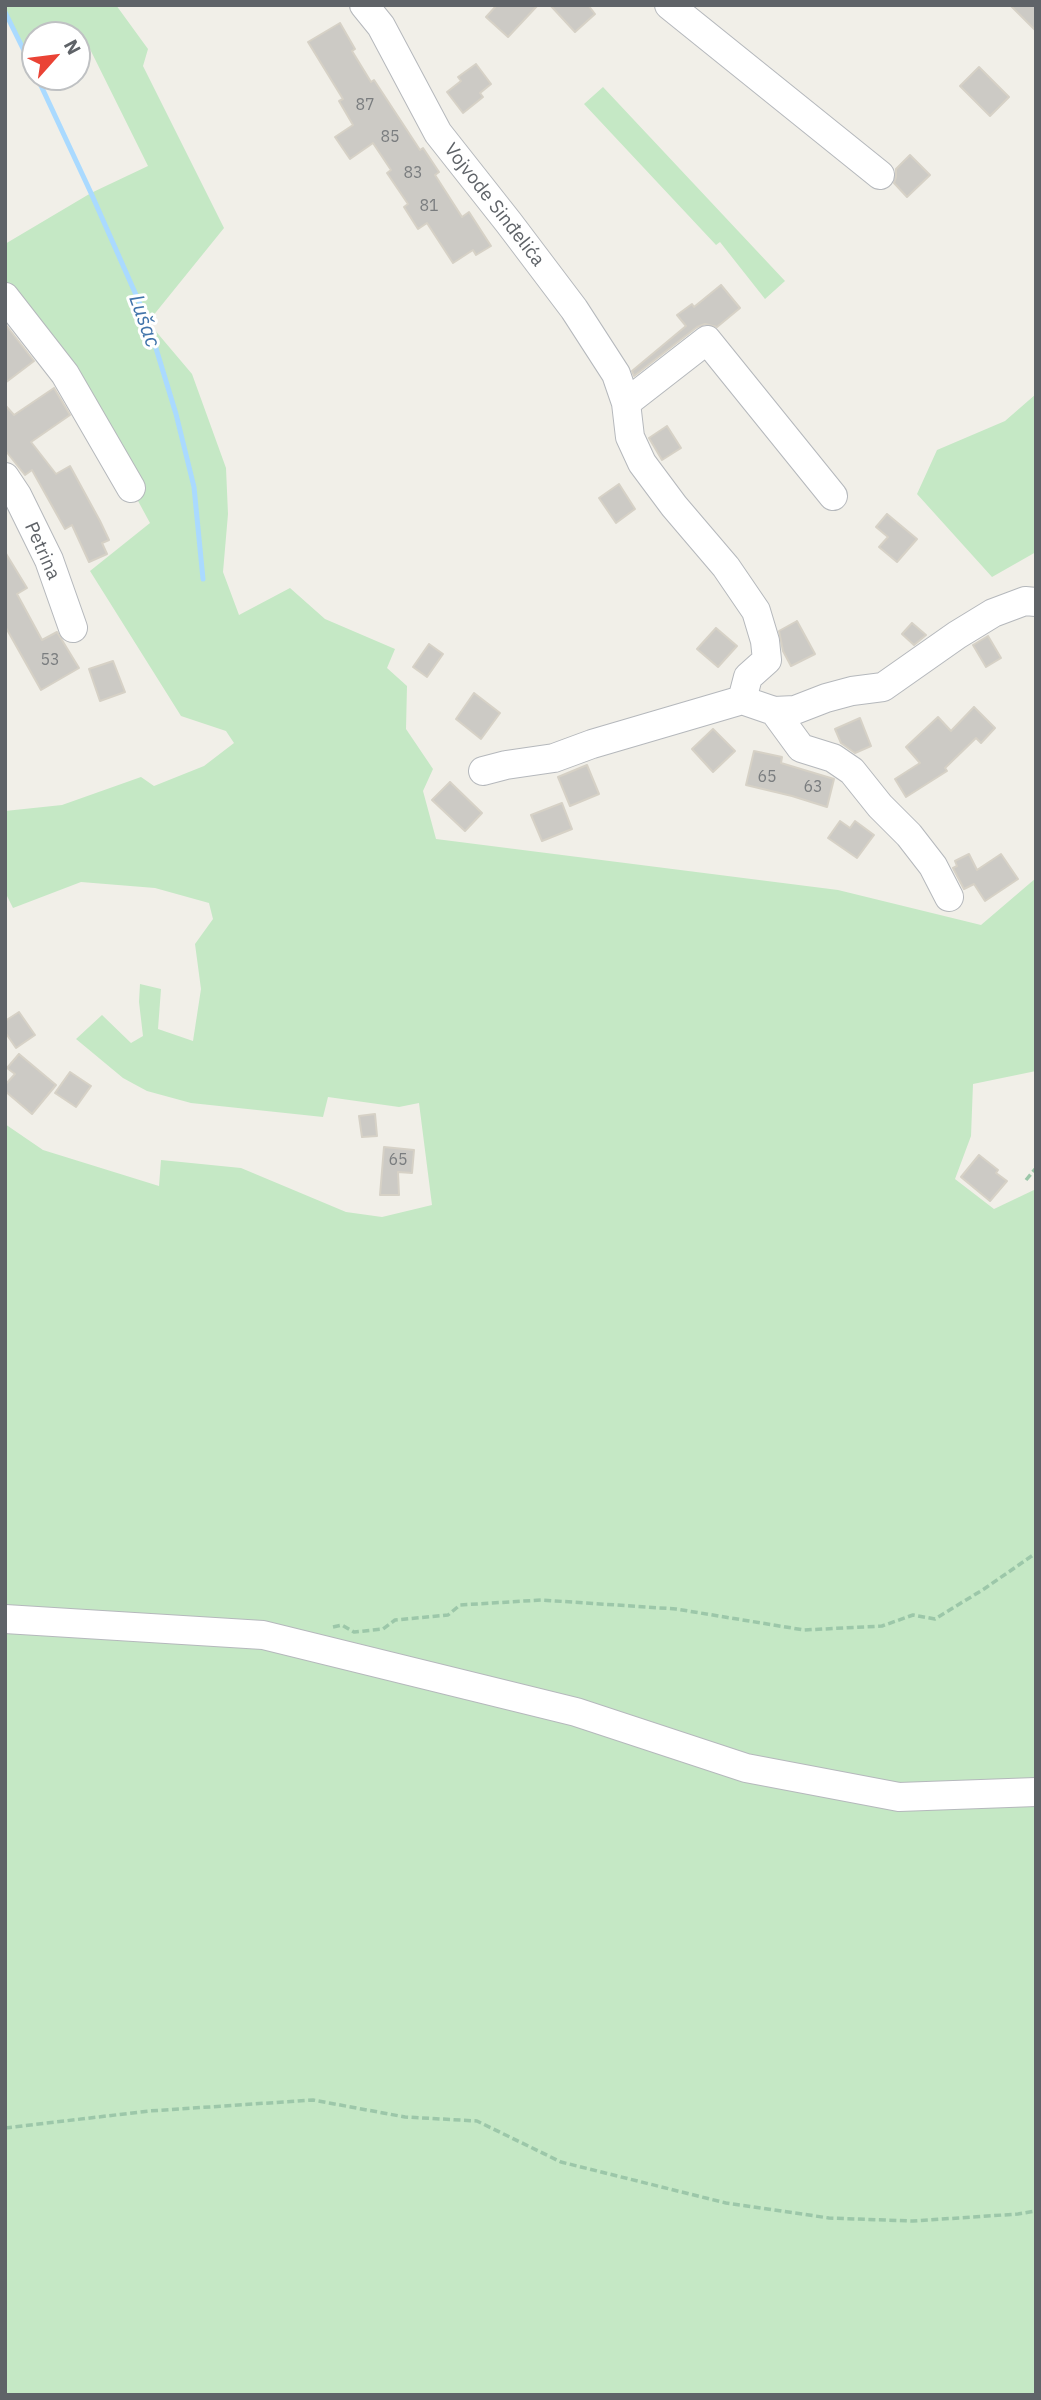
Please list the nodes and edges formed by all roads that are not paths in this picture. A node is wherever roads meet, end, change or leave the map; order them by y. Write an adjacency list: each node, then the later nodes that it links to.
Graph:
1 (364, 5): 5 (street, Vojvode Sinđelića)
2 (669, 5): 3 (street)
3 (880, 175)
4 (5, 297): 7 (street)
5 (625, 403): 8 (street); 11 (street, Vojvode Sinđelića)
6 (5, 477): 10 (street, Petrina)
7 (131, 488)
8 (833, 496)
9 (1036, 602): 12 (street)
10 (73, 628)
11 (742, 700): 12 (street); 13 (street)
12 (774, 711): 14 (street)
13 (483, 771)
14 (948, 897)
15 (5, 1619): 16 (street)
16 (1036, 1792)

